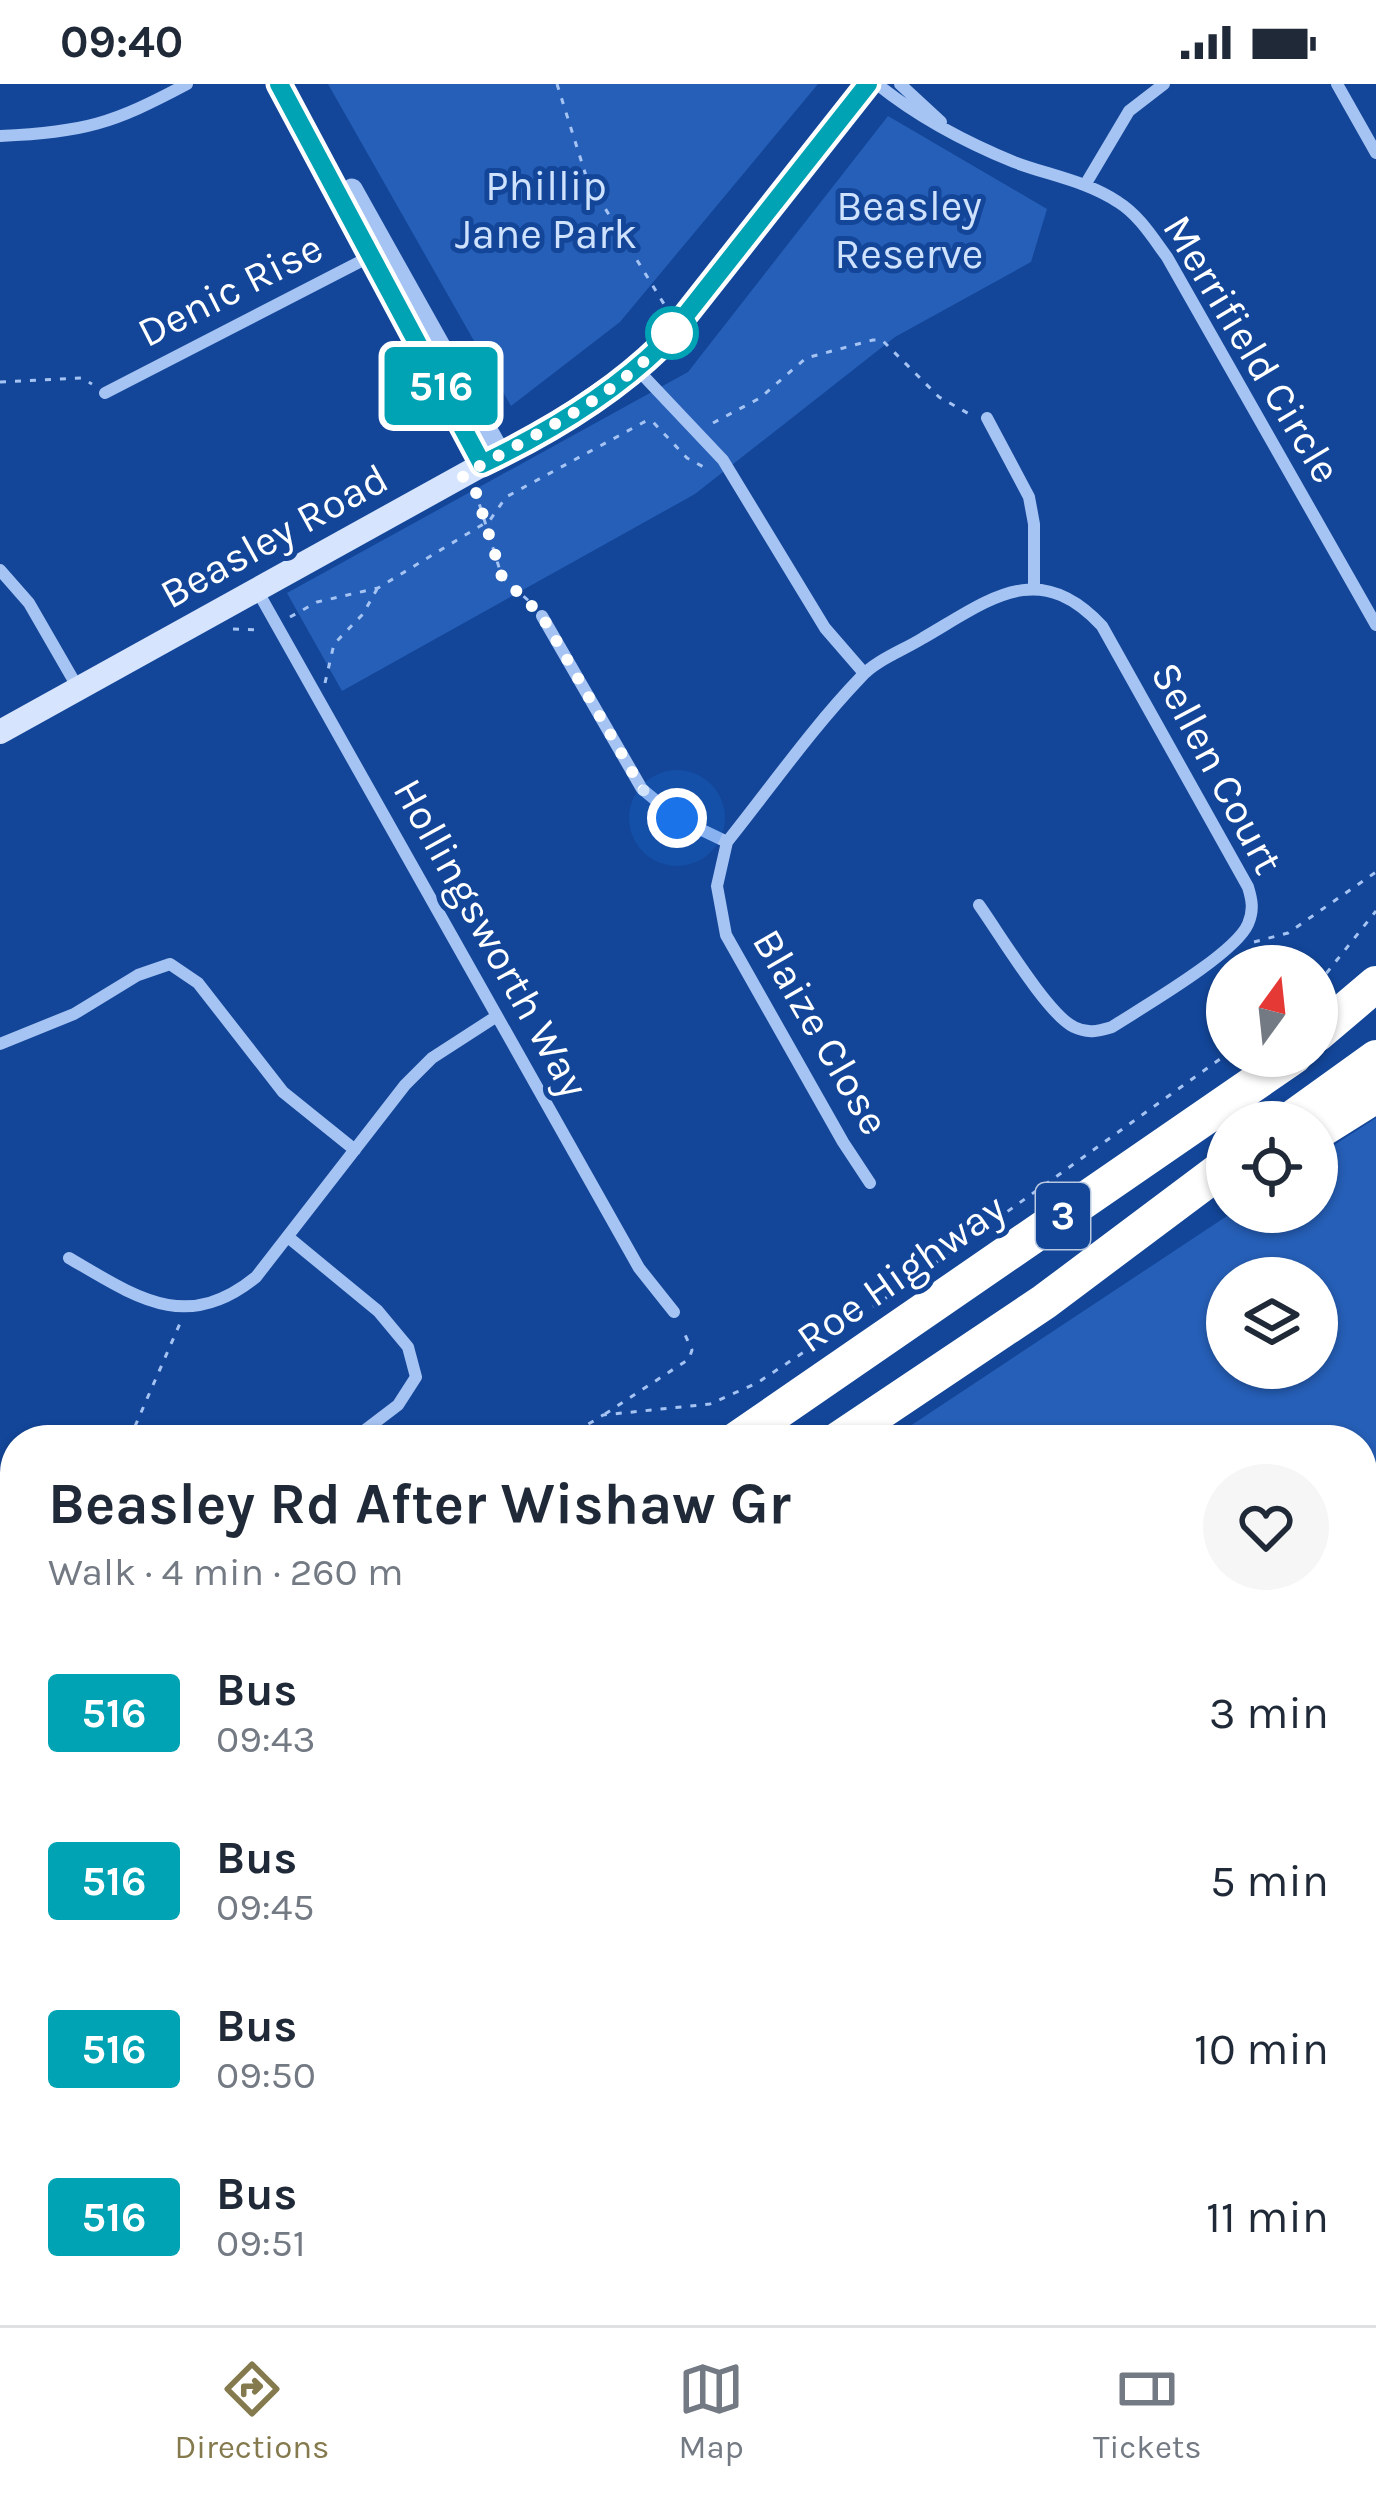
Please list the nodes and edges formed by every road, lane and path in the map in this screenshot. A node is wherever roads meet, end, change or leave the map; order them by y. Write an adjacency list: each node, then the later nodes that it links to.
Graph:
1 (187, 84): 10 (street)
2 (279, 84): 13 (street)
3 (294, 84): 13 (street)
4 (556, 84): 14 (path)
5 (872, 84): 9 (street, Merrifield Circle); 15 (main road, Beasley Road)
6 (900, 84): 9 (street, Merrifield Circle)
7 (1164, 84): 12 (street)
8 (1337, 84): 11 (street)
9 (955, 135): 12 (street, Merrifield Circle)
10 (0, 136)
11 (1376, 153)
12 (1085, 185): 31 (street, Merrifield Circle)
13 (379, 253): 17 (street, Denic Rise); 23 (street)
14 (665, 306)
15 (638, 369): 22 (street); 23 (main road, Beasley Road)
16 (0, 382): 17 (path)
17 (105, 393)
18 (666, 417): 21 (path)
19 (987, 418): 20 (path); 27 (street)
20 (713, 423)
21 (662, 431): 22 (path); 24 (path)
22 (723, 460): 32 (street)
23 (482, 465): 24 (path); 28 (main road, Beasley Road)
24 (487, 522): 26 (path); 29 (path)
25 (0, 570): 33 (street)
26 (378, 588): 30 (path); 34 (path)
27 (1034, 588): 32 (street); 40 (street, Sellen Court)
28 (258, 592): 33 (main road, Beasley Road); 34 (street, Hollingsworth Way)
29 (542, 616): 36 (street)
30 (289, 618)
31 (1376, 625)
32 (864, 673): 36 (street)
33 (78, 688): 35 (main road, Beasley Road)
34 (315, 693): 44 (street, Hollingsworth Way)
35 (0, 732)
36 (727, 842): 56 (street, Blaize Close)
37 (1376, 872): 40 (path)
38 (980, 905): 40 (street, Sellen Court)
39 (1376, 910): 41 (path)
40 (1242, 935)
41 (1338, 958)
42 (1376, 984): 45 (highway)
43 (1376, 997): 46 (highway)
44 (496, 1016): 54 (street); 62 (street, Hollingsworth Way)
45 (1338, 1017)
46 (1338, 1022)
47 (0, 1044): 54 (street)
48 (1376, 1058): 52 (highway)
49 (1206, 1069): 63 (path)
50 (1263, 1077): 67 (highway, Roe Highway / 3)
51 (1376, 1095): 53 (highway)
52 (1316, 1101)
53 (1338, 1119)
54 (355, 1150): 58 (street)
55 (1206, 1182): 60 (highway, 3)
56 (871, 1183)
57 (1206, 1201): 60 (highway)
58 (289, 1238): 61 (street); 65 (street)
59 (69, 1258): 61 (street)
60 (1044, 1302): 68 (highway, 3)
61 (182, 1307): 64 (path)
62 (674, 1312): 63 (path)
63 (603, 1415): 66 (path)
64 (137, 1425)
65 (372, 1425)
66 (587, 1425)
67 (758, 1425)
68 (860, 1425)

